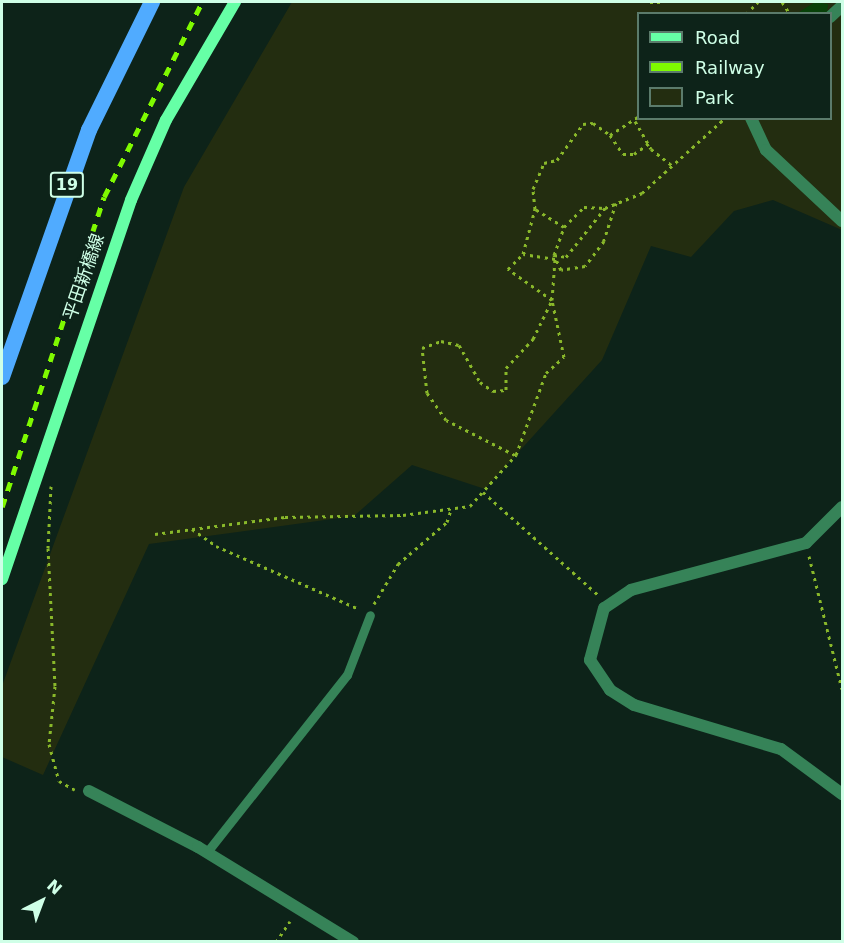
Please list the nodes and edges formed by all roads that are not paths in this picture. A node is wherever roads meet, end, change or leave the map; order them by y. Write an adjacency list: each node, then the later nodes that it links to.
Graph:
1 (152, 2): 5 (highway, 19)
2 (235, 2): 7 (main road, 平田新橋線)
3 (752, 120): 4 (street)
4 (843, 221)
5 (3, 369)
6 (843, 507): 10 (street)
7 (2, 579)
8 (370, 615): 11 (lane)
9 (89, 790): 11 (street)
10 (843, 794)
11 (207, 852): 12 (street)
12 (352, 942)

